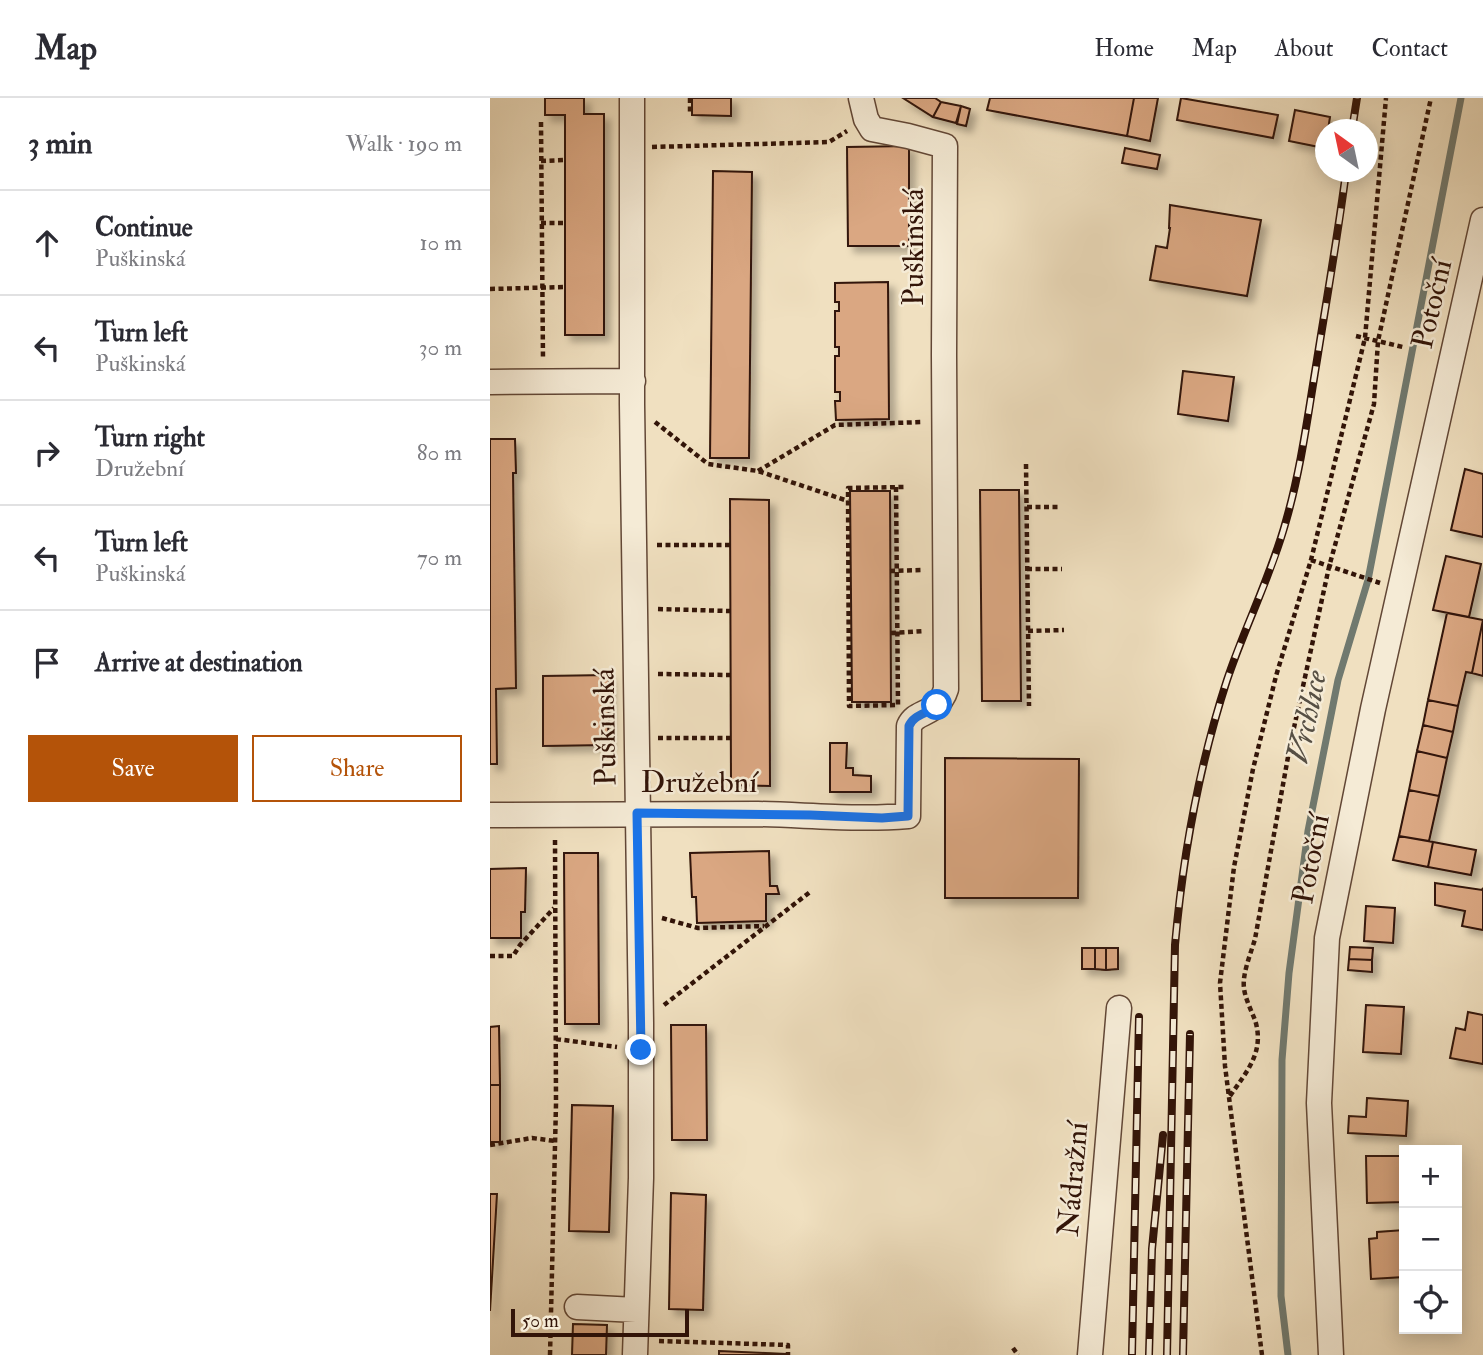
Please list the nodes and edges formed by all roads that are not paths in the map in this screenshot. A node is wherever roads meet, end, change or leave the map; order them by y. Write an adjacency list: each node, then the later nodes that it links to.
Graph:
1 (632, 98): 5 (street, Puškinská)
2 (863, 109): 8 (street, Puškinská)
3 (1483, 220): 14 (street, Potoční)
4 (490, 382): 5 (street)
5 (633, 393): 6 (street, Puškinská)
6 (637, 813): 7 (street, Družební); 8 (street, Družební); 11 (street, Puškinská)
7 (490, 816)
8 (908, 816)
9 (1119, 1008): 13 (street, Nádražní)
10 (577, 1307): 11 (street)
11 (636, 1310): 12 (street, Puškinská)
12 (635, 1355)
13 (1090, 1355)
14 (1331, 1355)

